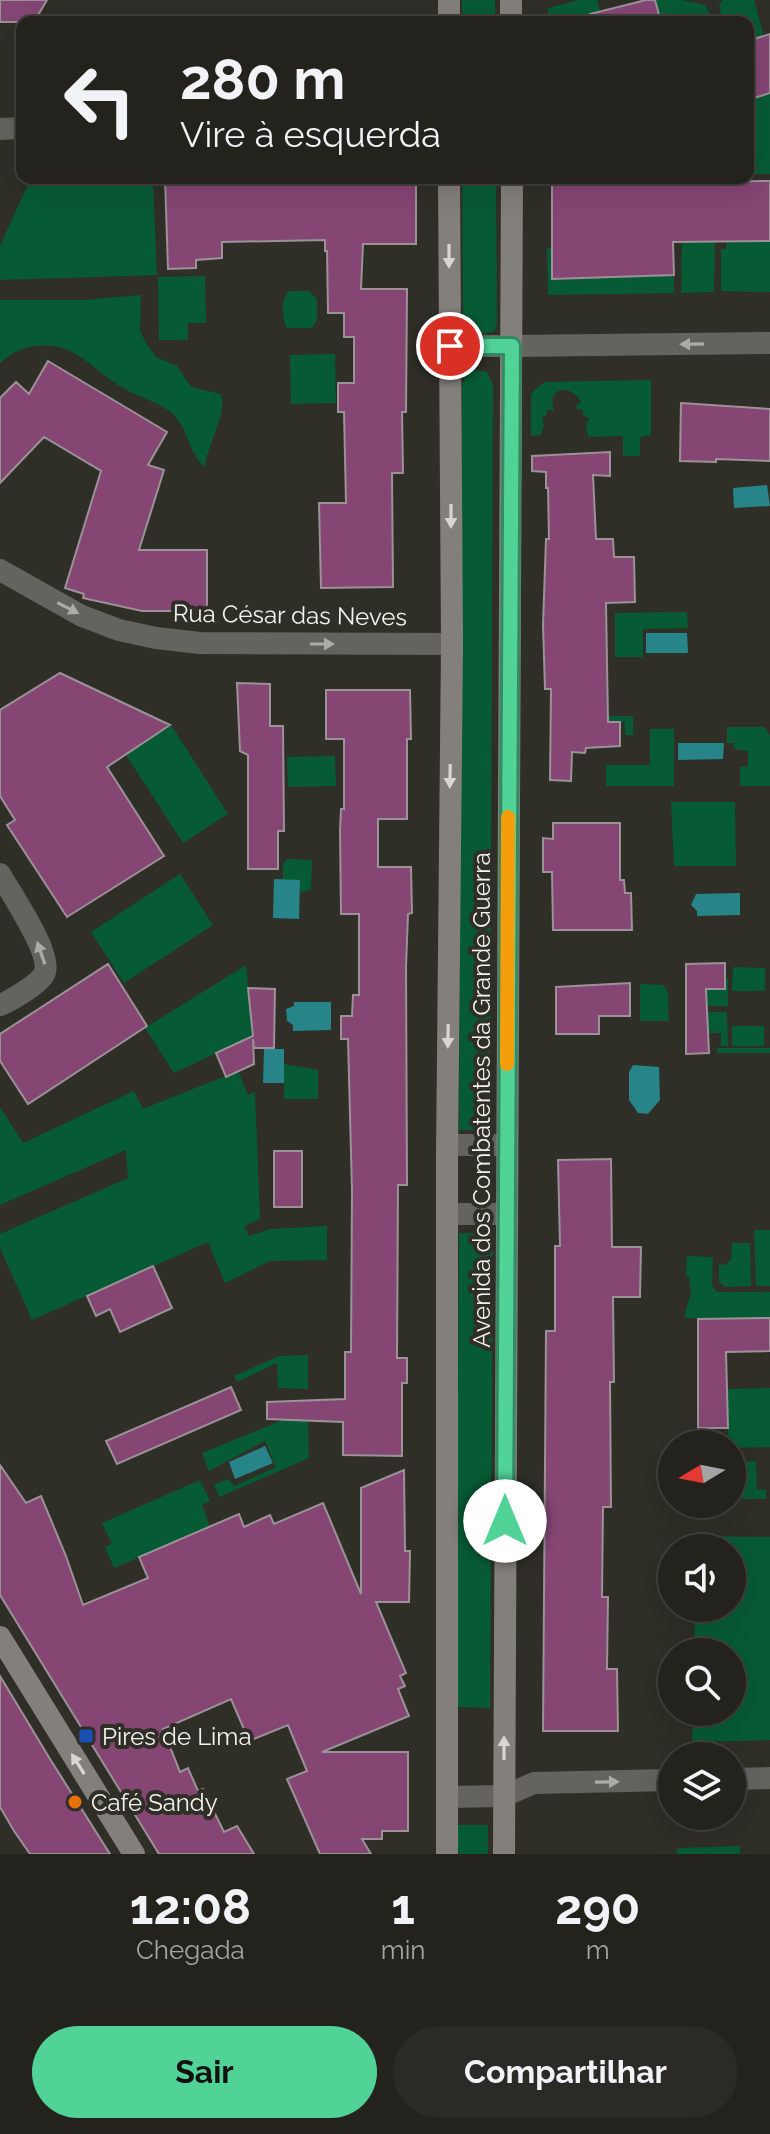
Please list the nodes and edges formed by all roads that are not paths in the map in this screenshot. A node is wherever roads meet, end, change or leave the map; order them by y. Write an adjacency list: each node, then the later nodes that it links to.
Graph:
1 (449, 184): 4 (main road, Avenida dos Combatentes da Grande Guerra, one-way to 4)
2 (512, 184): 5 (main road, Avenida dos Combatentes da Grande Guerra)
3 (770, 343): 5 (street, one-way to 5)
4 (450, 346): 5 (street); 7 (main road, Avenida dos Combatentes da Grande Guerra, one-way to 7)
5 (512, 346): 11 (main road, Avenida dos Combatentes da Grande Guerra)
6 (0, 570): 7 (street, Rua César das Neves, one-way to 7)
7 (452, 644): 10 (main road, Avenida dos Combatentes da Grande Guerra, one-way to 10)
8 (0, 874): 9 (street, one-way to 8)
9 (0, 1005)
10 (447, 1145): 11 (street); 12 (main road, Avenida dos Combatentes da Grande Guerra)
11 (506, 1145): 13 (main road, Avenida dos Combatentes da Grande Guerra)
12 (447, 1214): 13 (street); 19 (main road, Avenida dos Combatentes da Grande Guerra)
13 (505, 1214): 18 (main road, Avenida dos Combatentes da Grande Guerra, one-way to 13)
14 (0, 1637): 20 (main road, one-way to 14)
15 (770, 1778): 16 (street)
16 (746, 1779)
17 (658, 1780): 18 (street, one-way to 17)
18 (504, 1796): 19 (street); 22 (main road, Avenida dos Combatentes da Grande Guerra)
19 (447, 1797): 21 (main road, Avenida dos Combatentes da Grande Guerra)
20 (134, 1854)
21 (447, 1854)
22 (504, 1854)

